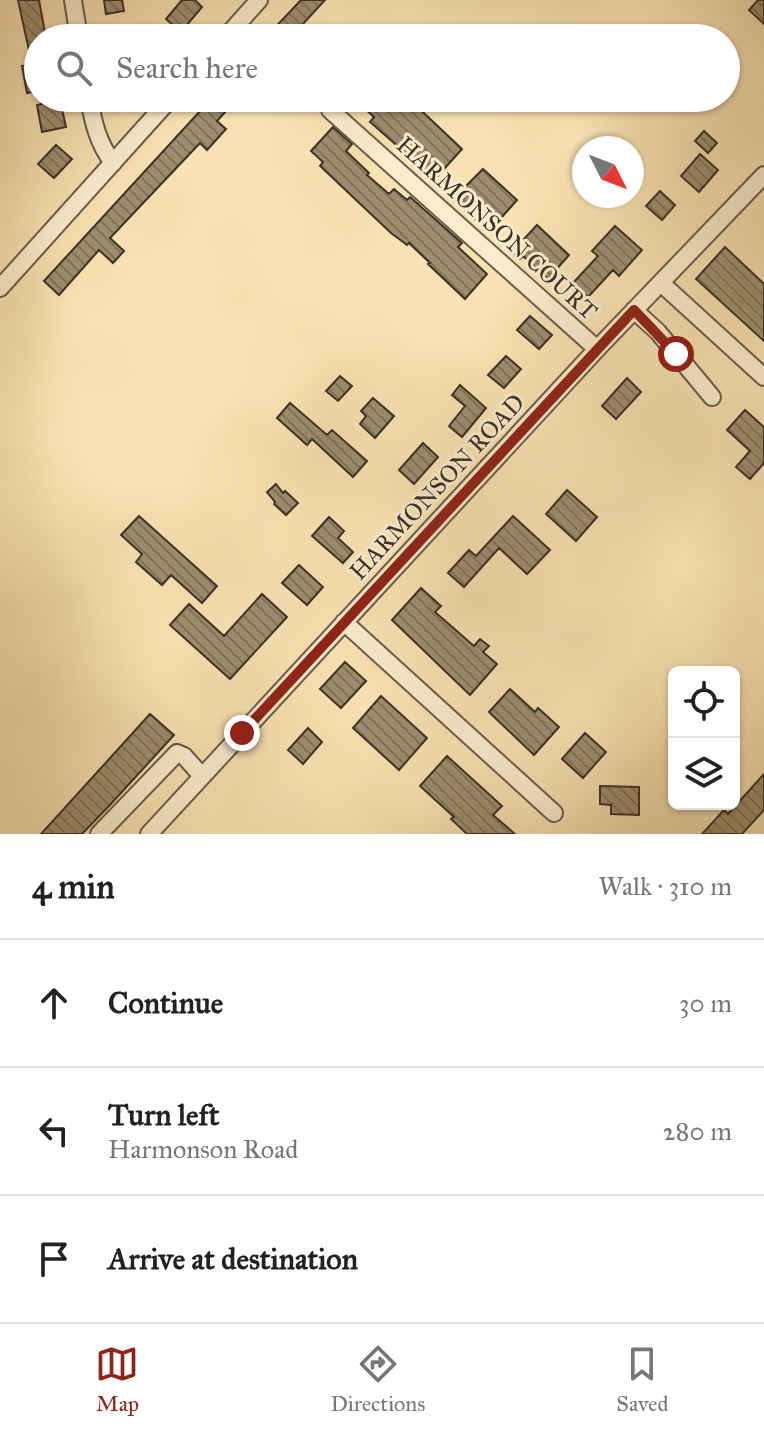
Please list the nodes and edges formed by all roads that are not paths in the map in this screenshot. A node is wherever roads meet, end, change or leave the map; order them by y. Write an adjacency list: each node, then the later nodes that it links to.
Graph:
1 (73, 0): 3 (street)
2 (259, 0): 4 (street)
3 (77, 24)
4 (238, 24)
5 (91, 112): 8 (street)
6 (159, 112): 8 (street)
7 (332, 112): 13 (street, HARMONSON COURT)
8 (113, 163): 11 (street)
9 (764, 175): 10 (street, HARMONSON ROAD)
10 (661, 283): 12 (street, HARMONSON ROAD); 14 (street)
11 (0, 288)
12 (634, 310): 13 (street, HARMONSON ROAD); 15 (street)
13 (597, 349): 16 (street, HARMONSON ROAD)
14 (764, 377)
15 (712, 397)
16 (344, 622): 17 (street, HARMONSON ROAD); 18 (street)
17 (202, 776): 19 (street); 20 (street, HARMONSON ROAD)
18 (554, 813)
19 (99, 834)
20 (149, 834)

